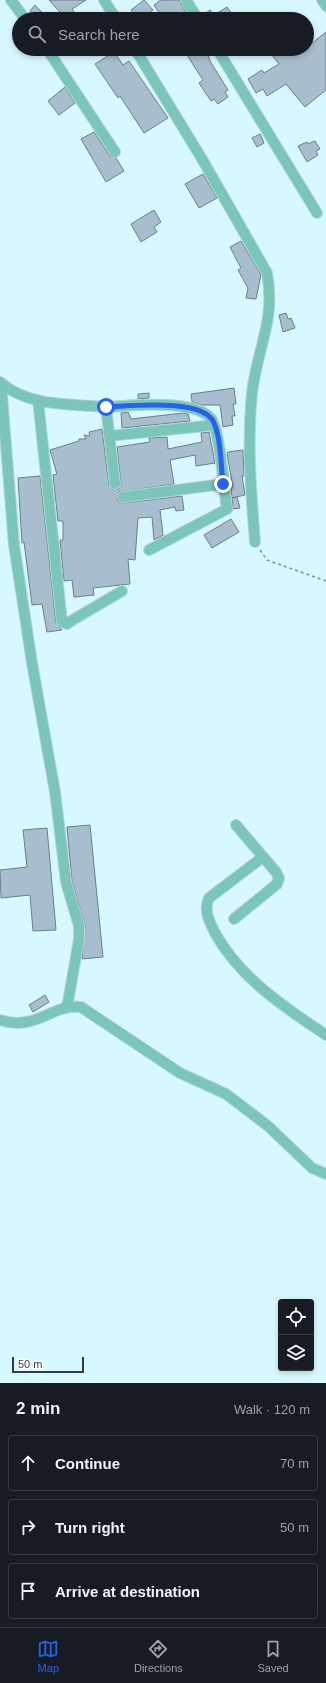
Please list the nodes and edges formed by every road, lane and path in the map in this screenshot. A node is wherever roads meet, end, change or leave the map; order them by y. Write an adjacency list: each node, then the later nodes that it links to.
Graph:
1 (11, 0): 6 (street)
2 (104, 0): 7 (street)
3 (186, 0): 8 (street)
4 (322, 0): 5 (street)
5 (326, 6)
6 (20, 12)
7 (112, 12)
8 (194, 12)
9 (52, 56): 12 (street)
10 (139, 56): 22 (street)
11 (221, 56): 13 (street)
12 (115, 152)
13 (318, 213)
14 (1, 383): 15 (street); 29 (street)
15 (38, 400): 16 (street); 25 (street)
16 (106, 407): 17 (street); 18 (street)
17 (214, 426): 18 (street); 20 (street)
18 (109, 436): 19 (street)
19 (114, 484)
20 (223, 484): 21 (street); 23 (street)
21 (123, 497)
22 (255, 542): 24 (path)
23 (149, 550)
24 (326, 581)
25 (122, 590)
26 (236, 825): 27 (street)
27 (263, 857): 28 (street); 31 (street)
28 (234, 918)
29 (67, 1008): 30 (street); 32 (street)
30 (0, 1020)
31 (326, 1035)
32 (326, 1174)

